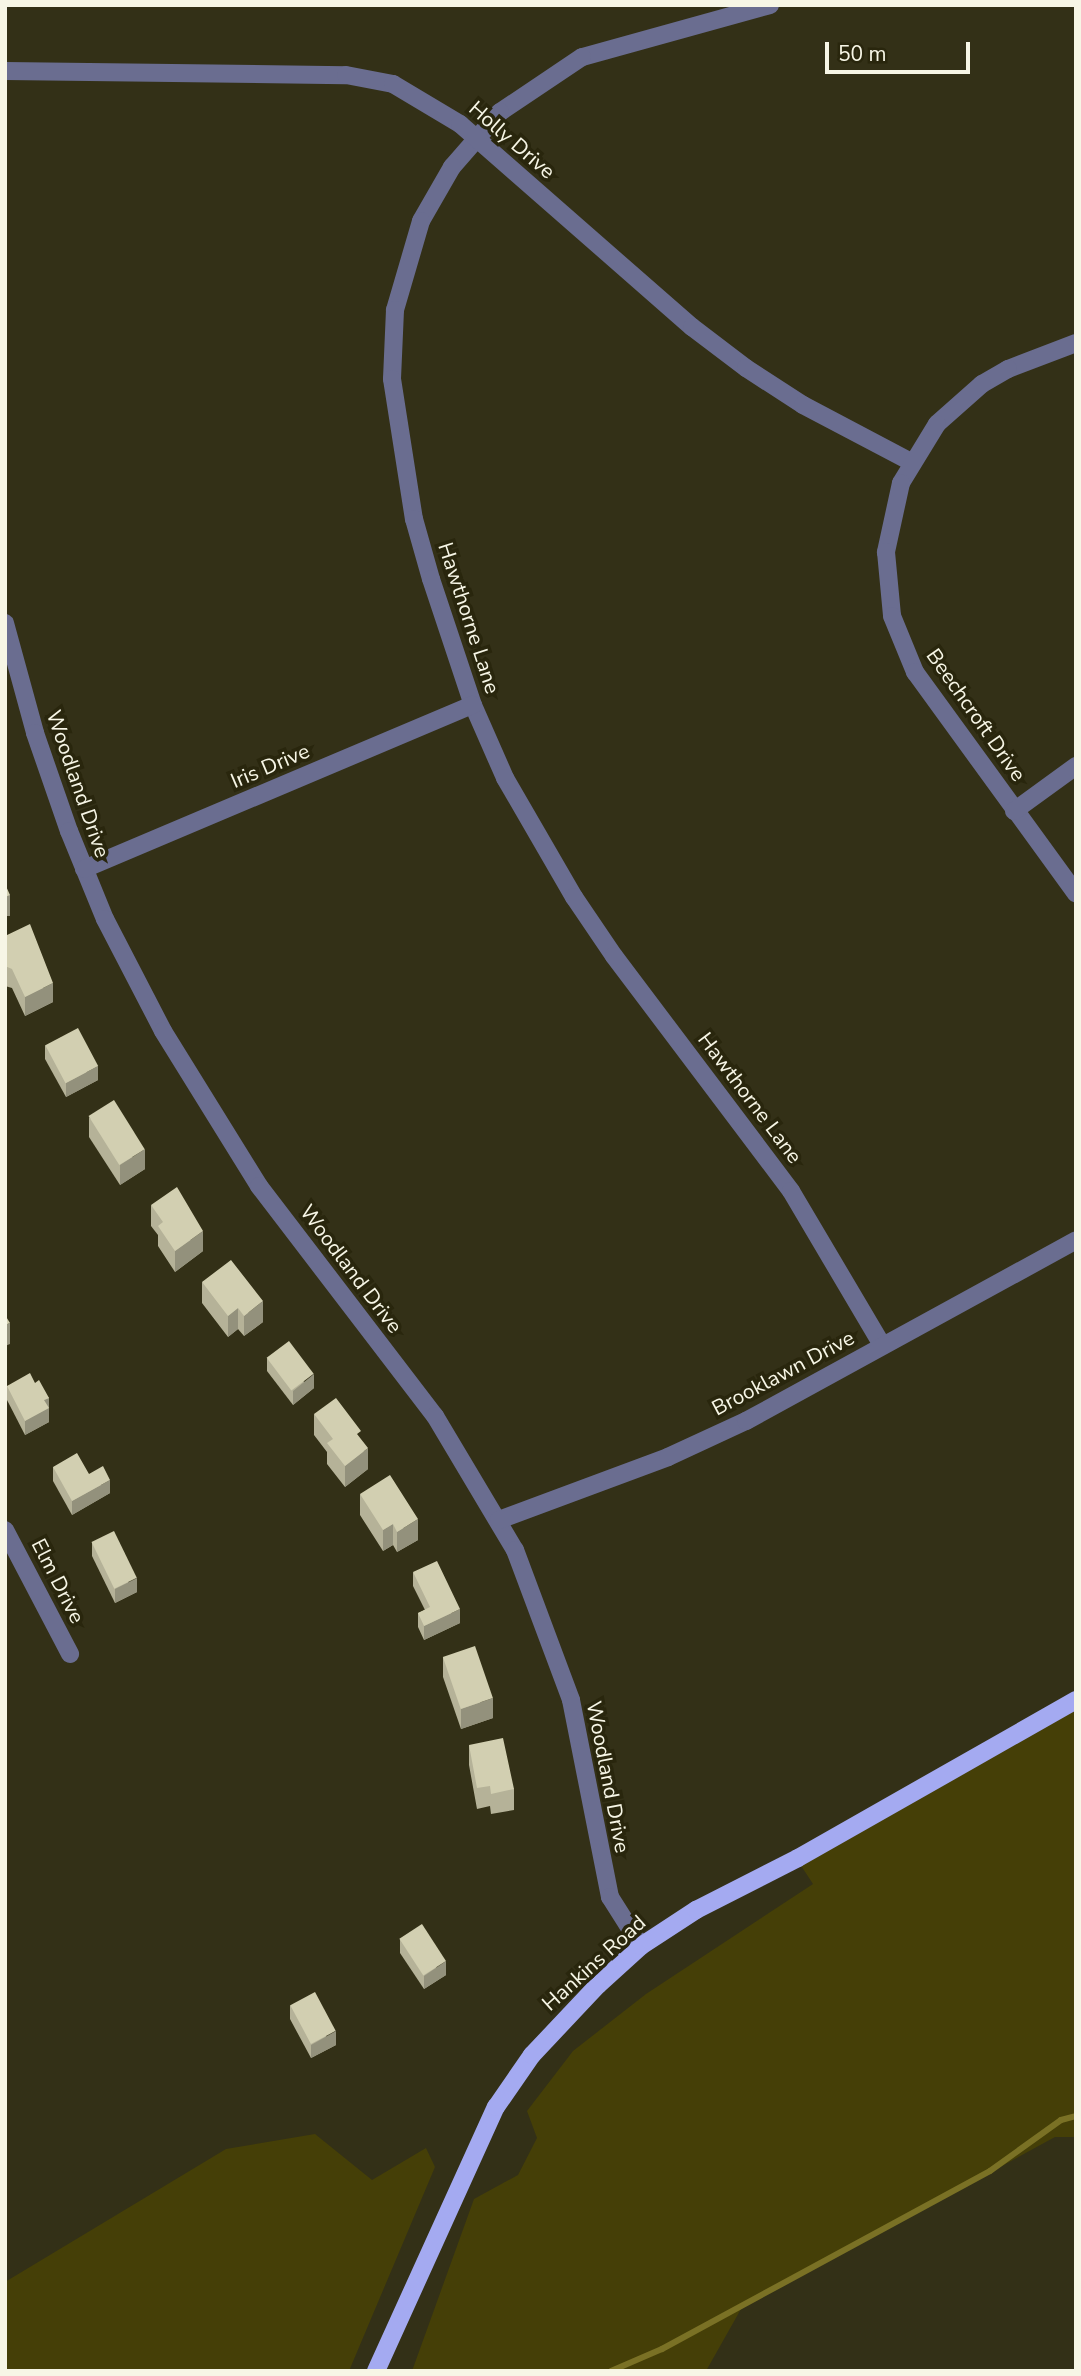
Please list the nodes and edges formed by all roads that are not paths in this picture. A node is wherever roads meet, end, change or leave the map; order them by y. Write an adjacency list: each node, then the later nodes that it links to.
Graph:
1 (770, 5): 3 (street, Hawthorne Lane)
2 (5, 71): 3 (street, Holly Drive)
3 (476, 138): 5 (street, Holly Drive); 7 (street, Hawthorne Lane)
4 (1076, 343): 5 (street, Beechcroft Drive)
5 (911, 462): 9 (street, Beechcroft Drive)
6 (5, 623): 10 (street, Woodland Drive)
7 (473, 705): 10 (street, Iris Drive); 13 (street, Hawthorne Lane)
8 (1076, 766): 9 (street)
9 (1014, 811): 11 (street, Beechcroft Drive)
10 (84, 869): 14 (street, Woodland Drive)
11 (1076, 894)
12 (1076, 1240): 13 (street, Brooklawn Drive)
13 (882, 1345): 14 (street, Brooklawn Drive)
14 (499, 1520): 18 (street, Woodland Drive)
15 (5, 1530): 16 (street, Elm Drive)
16 (70, 1654)
17 (1076, 1700): 18 (main road, Hankins Road)
18 (641, 1946): 19 (main road, Hankins Road)
19 (376, 2371)

